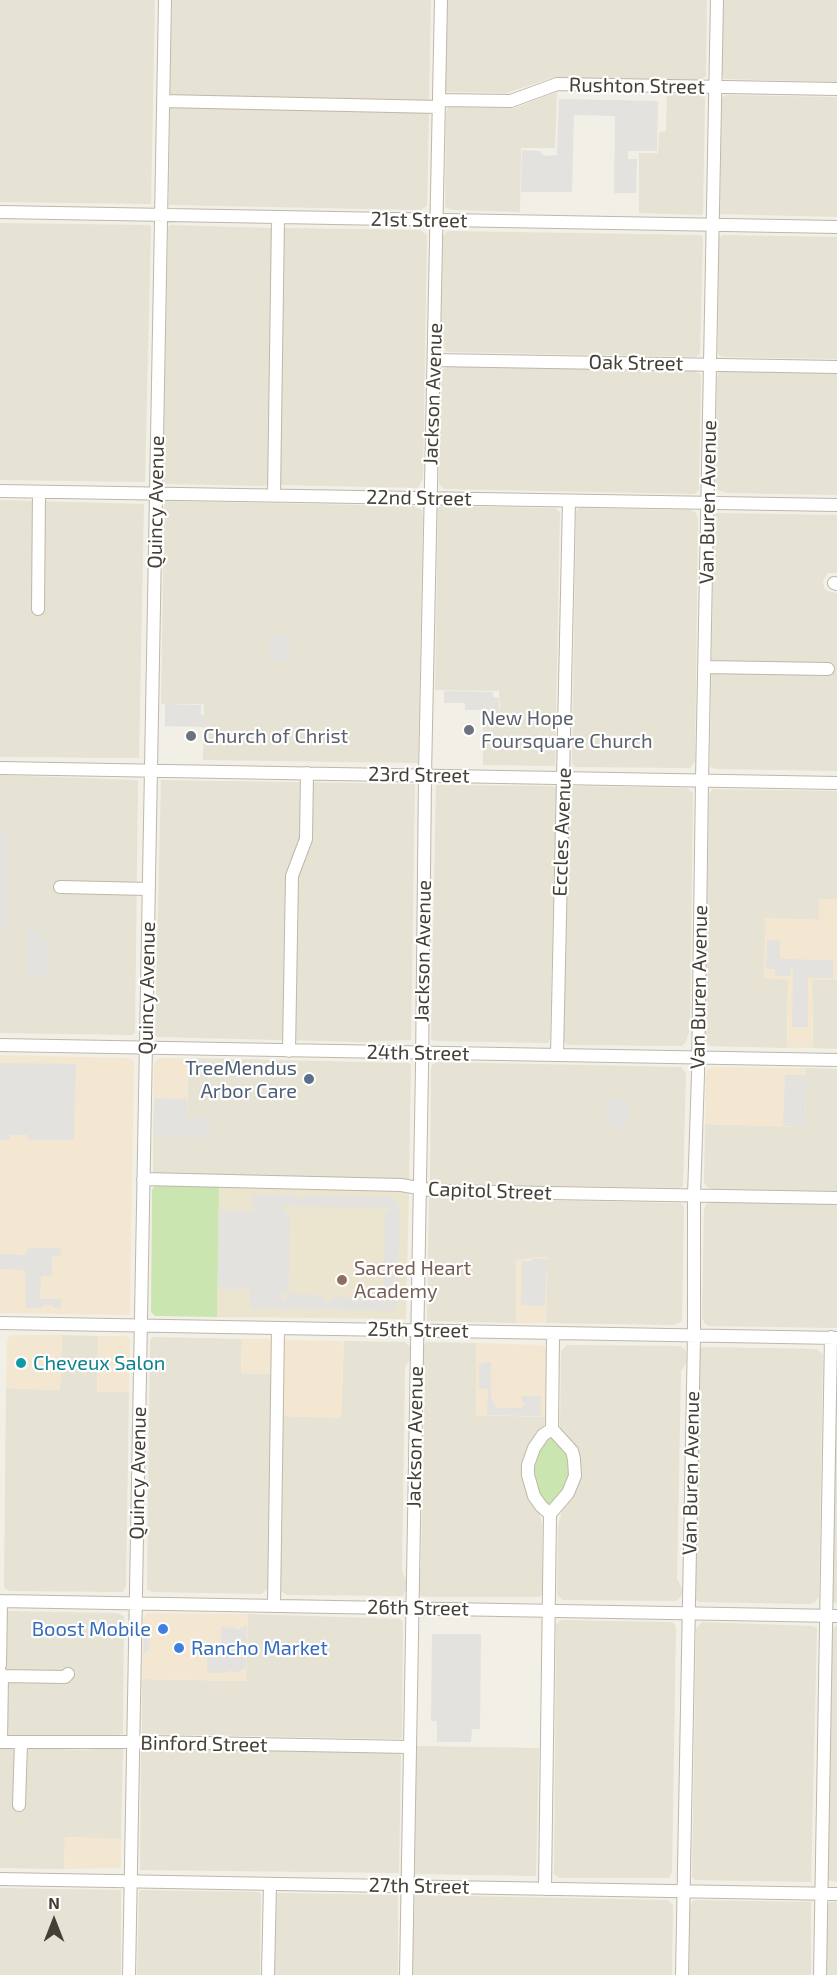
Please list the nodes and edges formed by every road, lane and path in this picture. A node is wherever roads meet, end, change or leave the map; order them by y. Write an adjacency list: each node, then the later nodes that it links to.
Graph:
1 (165, 0): 6 (street, Quincy Avenue)
2 (441, 0): 7 (street, Jackson Avenue)
3 (717, 0): 4 (street, Van Buren Avenue)
4 (715, 87): 5 (street, Rushton Street); 7 (street, Rushton Street); 12 (street, Van Buren Avenue)
5 (837, 89)
6 (163, 101): 7 (street, Rushton Street); 9 (street, Quincy Avenue)
7 (439, 104): 11 (street, Jackson Avenue)
8 (0, 212): 9 (street, 21st Street)
9 (161, 215): 10 (street, 21st Street); 19 (street, Quincy Avenue)
10 (278, 217): 11 (street, 21st Street); 20 (street)
11 (437, 220): 12 (street, 21st Street); 14 (street, Jackson Avenue)
12 (713, 225): 13 (street, 21st Street); 15 (street, Van Buren Avenue)
13 (837, 227)
14 (435, 360): 15 (street, Oak Street); 21 (street, Jackson Avenue)
15 (710, 364): 16 (street, Oak Street); 23 (street, Van Buren Avenue)
16 (837, 367)
17 (0, 491): 18 (street, 22nd Street)
18 (39, 492): 19 (street, 22nd Street); 25 (street)
19 (156, 494): 20 (street, 22nd Street); 29 (street, Quincy Avenue)
20 (274, 496): 21 (street, 22nd Street)
21 (431, 498): 22 (street, 22nd Street); 31 (street, Jackson Avenue)
22 (569, 501): 23 (street, 22nd Street); 32 (street, Eccles Avenue)
23 (708, 503): 24 (street, 22nd Street); 26 (street, Van Buren Avenue)
24 (837, 506)
25 (38, 609)
26 (705, 667): 27 (street); 33 (street, Van Buren Avenue)
27 (828, 669)
28 (0, 768): 29 (street, 23rd Street)
29 (151, 771): 30 (street, 23rd Street); 36 (street, Quincy Avenue)
30 (307, 773): 31 (street, 23rd Street); 39 (street)
31 (425, 775): 32 (street, 23rd Street); 40 (street, Jackson Avenue)
32 (564, 778): 33 (street, 23rd Street); 41 (street, Eccles Avenue)
33 (702, 780): 34 (street, 23rd Street); 42 (street, Van Buren Avenue)
34 (837, 783)
35 (60, 887): 36 (street)
36 (148, 889): 38 (street, Quincy Avenue)
37 (0, 1044): 38 (street, 24th Street)
38 (146, 1047): 39 (street, 24th Street); 44 (street, Quincy Avenue)
39 (289, 1050): 40 (street, 24th Street)
40 (422, 1053): 41 (street, 24th Street); 45 (street, Jackson Avenue)
41 (557, 1055): 42 (street, 24th Street)
42 (698, 1058): 43 (street, 24th Street); 46 (street, Van Buren Avenue)
43 (837, 1060)
44 (143, 1179): 45 (street, Capitol Street); 49 (street, Quincy Avenue)
45 (420, 1188): 46 (street, Capitol Street); 51 (street, Jackson Avenue)
46 (694, 1196): 47 (street, Capitol Street); 53 (street, Van Buren Avenue)
47 (837, 1198)
48 (0, 1323): 49 (street, 25th Street)
49 (141, 1325): 50 (street, 25th Street); 58 (street, Quincy Avenue)
50 (278, 1328): 51 (street, 25th Street); 59 (street)
51 (417, 1330): 52 (street, 25th Street); 60 (street, Jackson Avenue)
52 (553, 1333): 53 (street, 25th Street); 55 (street)
53 (694, 1335): 54 (street, 25th Street); 62 (street, Van Buren Avenue)
54 (834, 1338): 63 (street)
55 (552, 1429): 56 (street); 56 (street)
56 (550, 1514): 61 (street)
57 (1, 1601): 58 (street, 26th Street); 64 (street)
58 (135, 1603): 59 (street, 26th Street); 68 (street, Quincy Avenue)
59 (274, 1606): 60 (street, 26th Street)
60 (411, 1608): 61 (street, 26th Street); 69 (street, Jackson Avenue)
61 (549, 1611): 62 (street, 26th Street); 75 (street)
62 (689, 1613): 63 (street, 26th Street); 76 (street, Van Buren Avenue)
63 (832, 1616): 77 (street)
64 (1, 1671): 65 (street); 66 (street)
65 (68, 1674)
66 (0, 1742): 67 (street, Binford Street)
67 (21, 1742): 68 (street, Binford Street); 70 (street)
68 (133, 1743): 69 (street, Binford Street); 72 (street, Quincy Avenue)
69 (409, 1747): 74 (street, Jackson Avenue)
70 (19, 1805)
71 (0, 1879): 72 (street, 27th Street)
72 (130, 1881): 73 (street, 27th Street); 79 (street, Quincy Avenue)
73 (270, 1884): 74 (street, 27th Street); 80 (street)
74 (406, 1886): 75 (street, 27th Street); 81 (street, Jackson Avenue)
75 (545, 1889): 76 (street, 27th Street)
76 (684, 1891): 77 (street, 27th Street); 82 (street, Van Buren Avenue)
77 (821, 1894): 78 (street, 27th Street); 83 (street)
78 (837, 1894)
79 (129, 1975)
80 (268, 1975)
81 (406, 1975)
82 (682, 1975)
83 (820, 1975)

